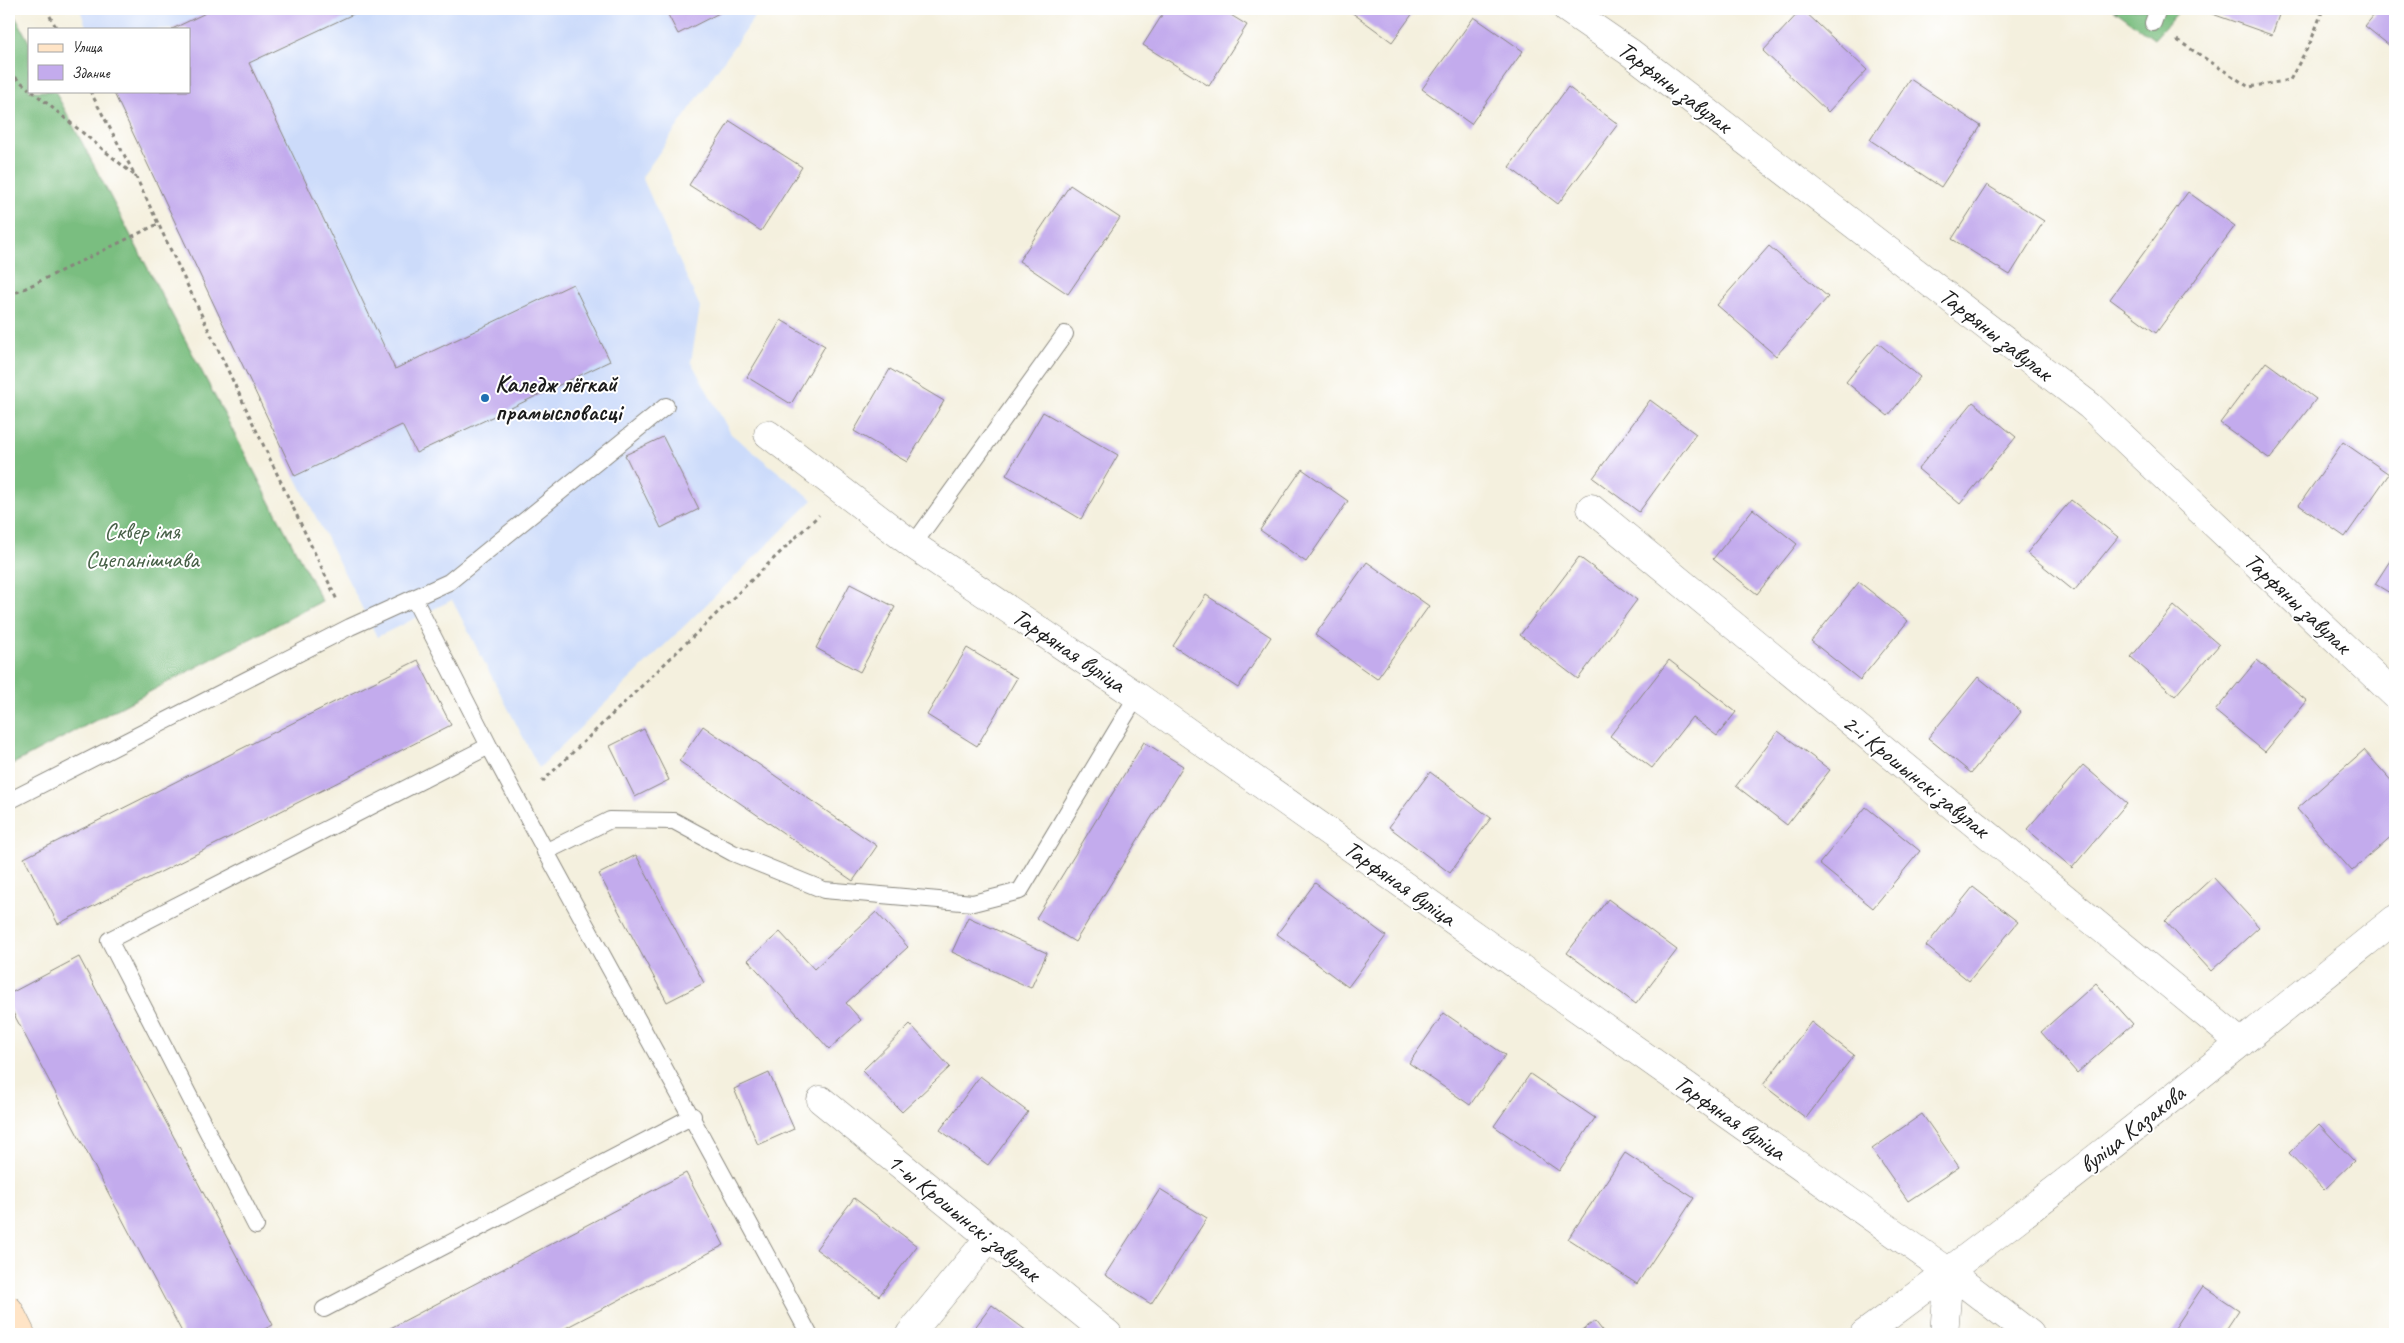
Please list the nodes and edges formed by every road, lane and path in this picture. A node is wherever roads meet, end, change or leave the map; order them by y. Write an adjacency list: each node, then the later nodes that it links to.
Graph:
1 (46, 9): 5 (path)
2 (1567, 9): 21 (street, Тарфяны завулак)
3 (2323, 9): 4 (path)
4 (2156, 16)
5 (56, 28)
6 (9, 72): 7 (path)
7 (28, 88)
8 (33, 92): 10 (path)
9 (91, 92): 10 (path)
10 (136, 177): 11 (path)
11 (158, 224): 12 (path); 20 (path)
12 (9, 296)
13 (1065, 334): 18 (lane)
14 (666, 406): 19 (lane)
15 (768, 434): 16 (street, Тарфяная вуліца)
16 (843, 492): 18 (street, Тарфяная вуліца); 25 (path)
17 (1591, 508): 28 (street, 2-і Крошынскі завулак)
18 (913, 545): 22 (street, Тарфяная вуліца)
19 (414, 599): 20 (lane); 23 (lane)
20 (350, 627): 24 (lane)
21 (2395, 695)
22 (1138, 696): 26 (lane); 33 (street, Тарфяная вуліца)
23 (489, 746): 25 (lane); 31 (lane)
24 (9, 800)
25 (520, 803): 26 (lane)
26 (545, 852): 30 (lane)
27 (2395, 918): 28 (street, вуліца Казакова)
28 (2241, 1043): 33 (street, вуліца Казакова)
29 (821, 1100): 32 (street, 1-ы Крошынскі завулак)
30 (693, 1116): 34 (lane); 37 (lane)
31 (256, 1226)
32 (989, 1238): 38 (street); 39 (street, 1-ы Крошынскі завулак)
33 (1949, 1272): 40 (street, вуліца Казакова); 41 (street); 42 (street, Тарфяная вуліца)
34 (324, 1309)
35 (9, 1310): 36 (main road)
36 (21, 1334)
37 (809, 1334)
38 (910, 1334)
39 (1108, 1334)
40 (1864, 1334)
41 (1944, 1334)
42 (2030, 1334)

